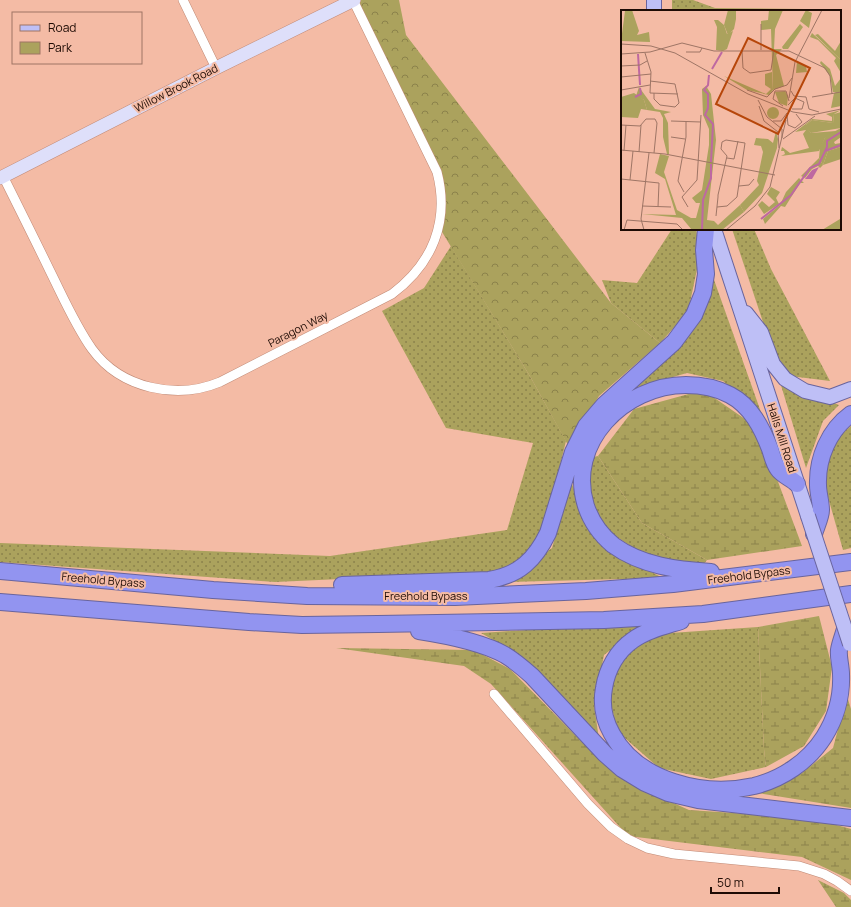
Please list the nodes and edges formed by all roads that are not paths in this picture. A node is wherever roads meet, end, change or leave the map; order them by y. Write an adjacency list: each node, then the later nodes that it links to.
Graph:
1 (183, 0): 3 (street)
2 (353, 0): 3 (street, Willow Brook Road); 4 (street, Paragon Way)
3 (216, 68): 4 (street, Willow Brook Road)
4 (2, 177)
5 (706, 230): 16 (highway)
6 (714, 230): 7 (main road, Halls Mill Road)
7 (739, 305): 8 (main road); 10 (main road, Halls Mill Road)
8 (851, 389)
9 (851, 414): 11 (highway)
10 (797, 484): 11 (main road, Halls Mill Road); 15 (highway)
11 (815, 514): 12 (highway)
12 (814, 534): 21 (main road, bridge)
13 (851, 562): 15 (highway, Freehold Bypass)
14 (0, 571): 16 (highway, Freehold Bypass)
15 (759, 574): 16 (highway, Freehold Bypass)
16 (213, 590)
17 (851, 594): 19 (highway)
18 (0, 602): 20 (highway)
19 (703, 614): 20 (highway); 22 (highway)
20 (378, 624): 24 (highway)
21 (845, 629): 22 (highway)
22 (848, 646)
23 (494, 694): 25 (street)
24 (851, 818)
25 (851, 891)

